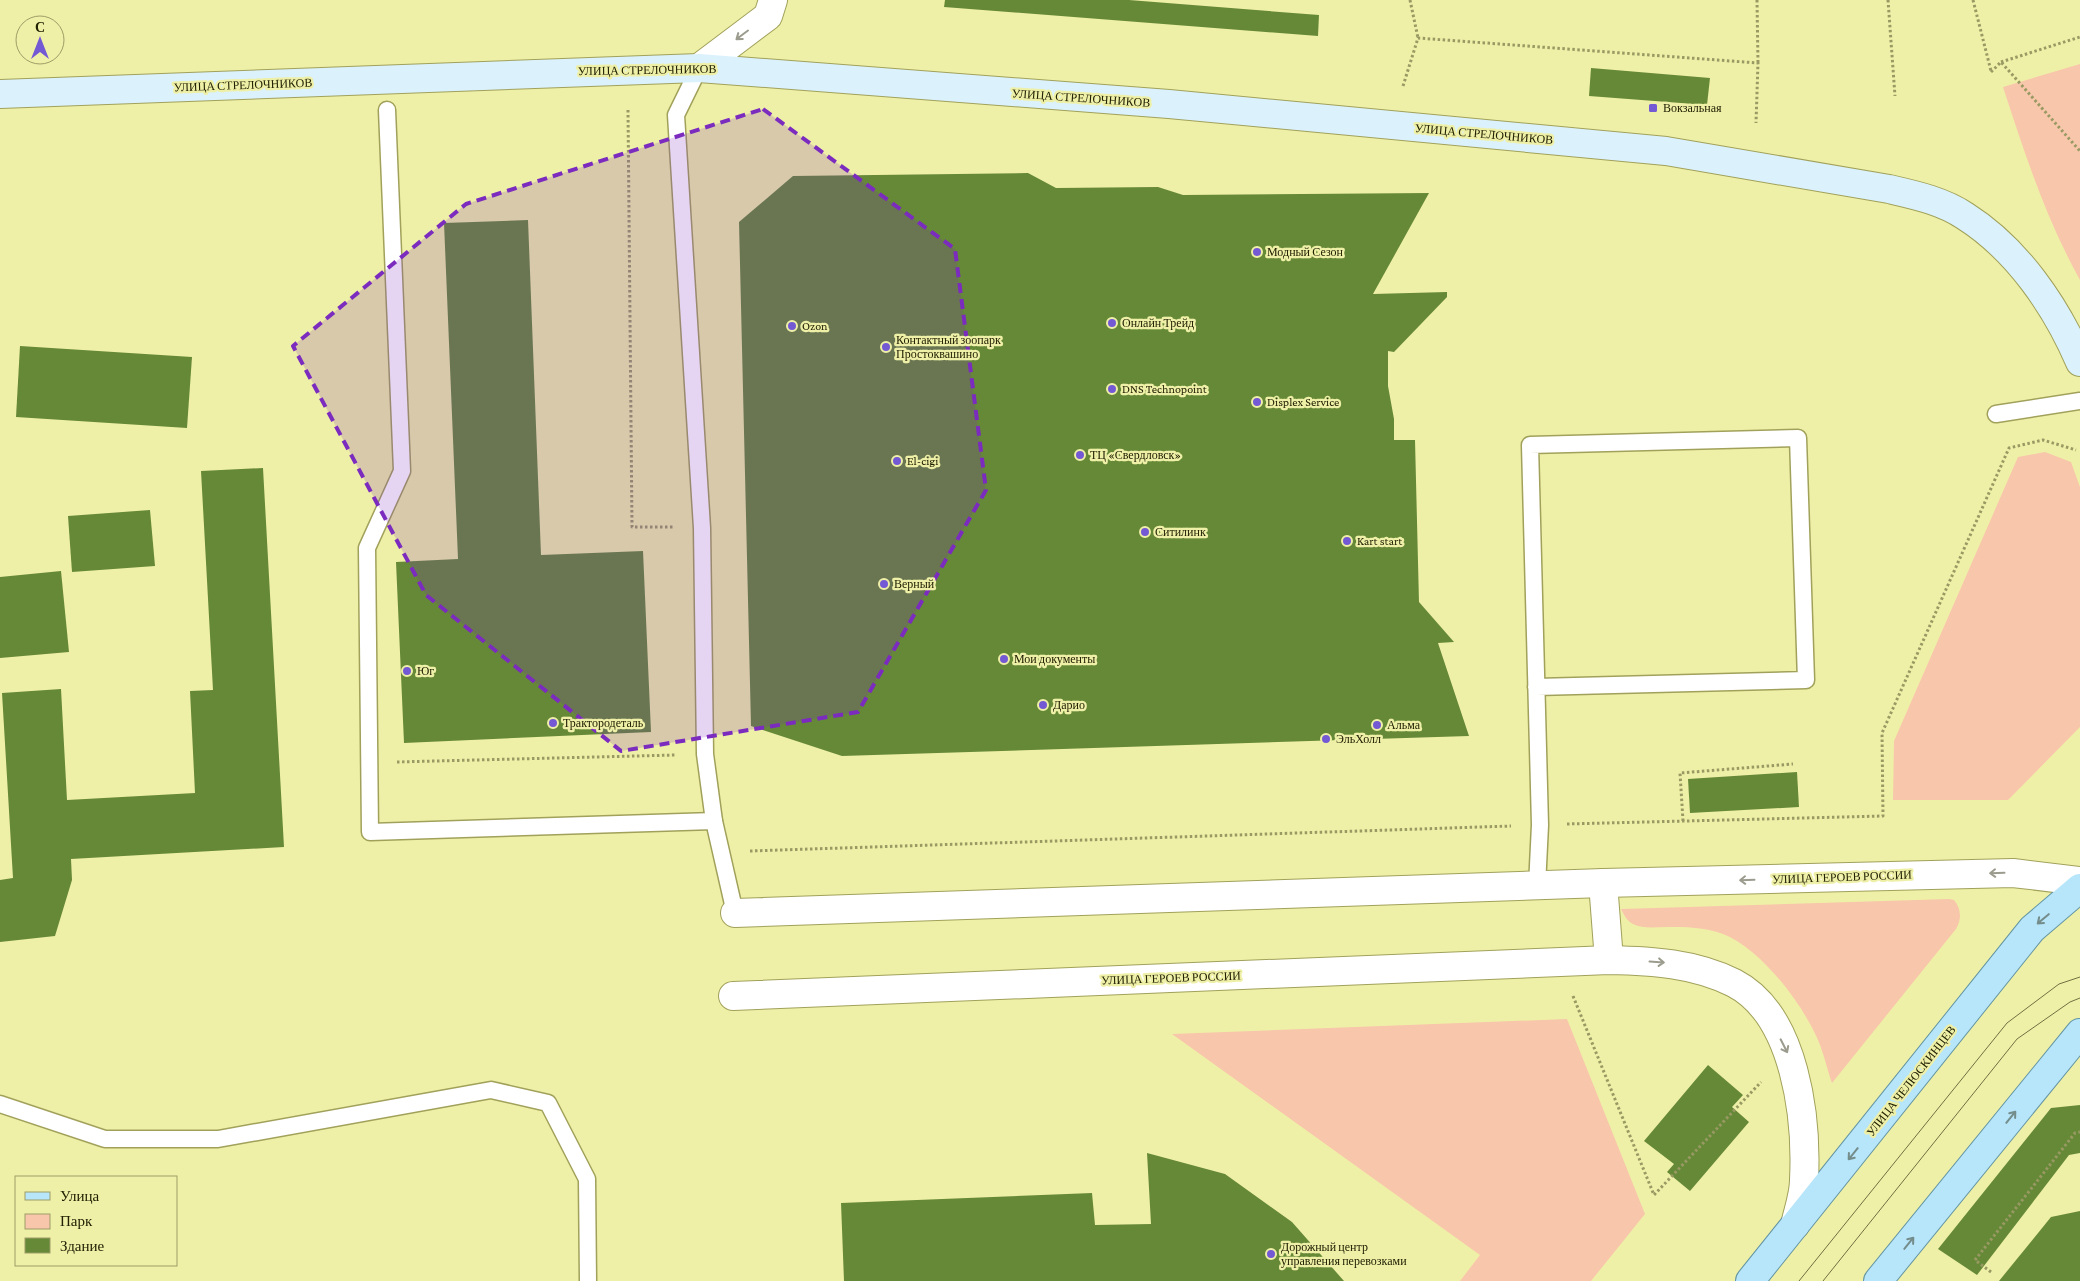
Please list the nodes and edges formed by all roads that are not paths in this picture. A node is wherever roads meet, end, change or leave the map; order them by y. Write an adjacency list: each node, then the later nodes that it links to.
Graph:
1 (773, 0): 2 (street, one-way to 2)
2 (699, 68): 3 (main road, УЛИЦА СТРЕЛОЧНИКОВ); 5 (main road, УЛИЦА СТРЕЛОЧНИКОВ); 9 (lane)
3 (0, 94)
4 (387, 110): 9 (lane)
5 (2080, 362)
6 (2080, 401): 7 (lane)
7 (1996, 414)
8 (1536, 687): 8 (lane); 12 (lane)
9 (714, 821): 14 (lane)
10 (2080, 881): 11 (street, УЛИЦА ГЕРОЕВ РОССИИ, one-way to 11)
11 (1604, 884): 12 (street, УЛИЦА ГЕРОЕВ РОССИИ); 15 (street)
12 (1537, 886): 14 (street, УЛИЦА ГЕРОЕВ РОССИИ)
13 (2080, 888): 19 (main road, УЛИЦА ЧЕЛЮСКИНЦЕВ, one-way to 19)
14 (735, 913)
15 (1609, 960): 16 (street, УЛИЦА ГЕРОЕВ РОССИИ); 19 (street, УЛИЦА ГЕРОЕВ РОССИИ, one-way to 19)
16 (733, 996)
17 (2080, 1033): 22 (main road, one-way to 17)
18 (0, 1104): 20 (lane)
19 (1796, 1225): 21 (main road, УЛИЦА ЧЕЛЮСКИНЦЕВ)
20 (588, 1281)
21 (1750, 1281)
22 (1878, 1281)

